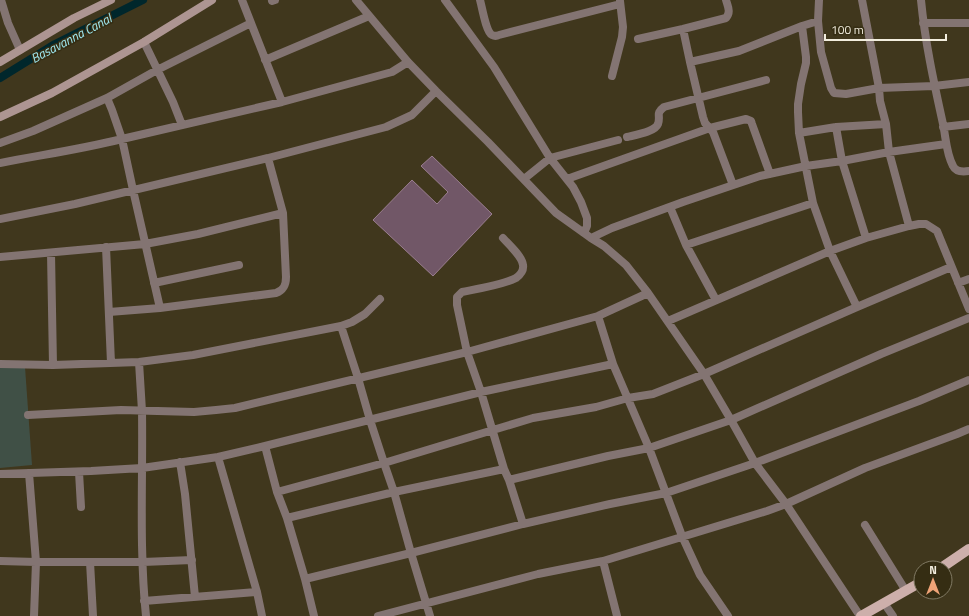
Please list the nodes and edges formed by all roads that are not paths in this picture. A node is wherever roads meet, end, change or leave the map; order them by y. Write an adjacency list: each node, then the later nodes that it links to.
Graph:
1 (110, 0): 22 (street)
2 (212, 0): 21 (street)
3 (242, 0): 16 (street)
4 (356, 0): 13 (street)
5 (444, 0): 52 (street)
6 (480, 0): 12 (street)
7 (726, 0): 19 (street)
8 (819, 0): 14 (street)
9 (862, 0): 32 (street)
10 (921, 0): 15 (street)
11 (2, 1): 22 (street)
12 (620, 2): 28 (street)
13 (370, 16): 23 (street); 25 (street)
14 (818, 21): 18 (street); 32 (street)
15 (923, 23): 17 (street); 31 (street)
16 (251, 24): 23 (street); 27 (street)
17 (969, 24)
18 (802, 26): 26 (street); 44 (street)
19 (683, 29): 20 (street); 26 (street)
20 (638, 39)
21 (144, 42): 27 (street); 37 (street)
22 (20, 50): 24 (street)
23 (265, 60): 36 (street)
24 (0, 62)
25 (408, 62): 33 (street); 36 (street)
26 (690, 62): 35 (street)
27 (157, 70): 34 (street); 40 (street)
28 (612, 76)
29 (766, 80): 35 (street)
30 (969, 82): 31 (street)
31 (934, 86): 32 (street); 42 (street)
32 (879, 88): 38 (street)
33 (436, 91): 51 (street); 58 (street)
34 (106, 98): 46 (street); 48 (street)
35 (698, 98): 43 (street); 45 (street)
36 (282, 102): 40 (street)
37 (0, 117)
38 (886, 124): 41 (street); 50 (street)
39 (969, 124): 42 (street)
40 (182, 125): 46 (street)
41 (836, 127): 44 (street); 53 (street)
42 (943, 127): 49 (street)
43 (710, 128): 57 (street); 59 (street); 60 (street)
44 (799, 133): 55 (street)
45 (627, 137)
46 (122, 139): 54 (street); 61 (street)
47 (618, 140): 52 (street)
48 (0, 143)
49 (946, 144): 50 (street); 56 (street)
50 (889, 152): 53 (street); 66 (street)
51 (268, 158): 61 (street); 64 (street)
52 (550, 158): 58 (street); 59 (street)
53 (842, 161): 55 (street); 70 (street)
54 (0, 163)
55 (806, 166): 57 (street); 62 (street)
56 (969, 171)
57 (770, 174): 60 (street)
58 (524, 179): 67 (street)
59 (567, 179): 67 (street)
60 (733, 185): 63 (street)
61 (133, 190): 65 (street); 71 (street)
62 (814, 203): 72 (street); 74 (street)
63 (670, 207): 69 (street); 72 (street)
64 (283, 213): 71 (street); 86 (street)
65 (0, 220)
66 (909, 226): 70 (street); 78 (street)
67 (584, 233): 69 (street)
68 (503, 238): 93 (street)
69 (591, 238): 82 (street)
70 (866, 238): 74 (street)
71 (145, 244): 73 (street); 80 (street)
72 (686, 245): 84 (street)
73 (106, 248): 75 (street); 88 (street)
74 (830, 251): 84 (street); 85 (street)
75 (51, 253): 76 (street); 98 (street)
76 (0, 257)
77 (239, 265): 80 (street)
78 (951, 268): 81 (street); 85 (street)
79 (969, 279): 81 (street)
80 (154, 283): 86 (street)
81 (958, 283): 87 (street)
82 (648, 293): 89 (street); 91 (street)
83 (380, 299): 92 (street)
84 (716, 300): 91 (street)
85 (857, 307): 99 (street)
86 (160, 308): 88 (street)
87 (969, 309)
88 (109, 312): 96 (street)
89 (598, 316): 93 (street); 97 (street)
90 (969, 318): 107 (street)
91 (668, 321): 99 (street)
92 (342, 326): 94 (street); 100 (street)
93 (468, 352): 100 (street); 102 (street)
94 (139, 362): 96 (street); 104 (street)
95 (0, 364): 98 (street)
96 (111, 364): 98 (street)
97 (613, 364): 102 (street); 103 (street)
98 (53, 365)
99 (704, 374): 103 (street); 107 (street)
100 (358, 378): 104 (street); 106 (street)
101 (969, 380): 115 (street)
102 (482, 392): 106 (street); 109 (street)
103 (628, 398): 109 (street); 111 (street)
104 (142, 410): 105 (street); 116 (street)
105 (28, 415)
106 (370, 420): 110 (street); 114 (street)
107 (731, 420): 111 (street); 115 (street)
108 (969, 429): 125 (street)
109 (493, 431): 114 (street); 117 (street)
110 (265, 446): 112 (street); 122 (street)
111 (649, 448): 121 (street); 124 (street)
112 (218, 457): 113 (street); 143 (street)
113 (180, 462): 116 (street); 133 (street)
114 (384, 463): 122 (street); 123 (street)
115 (755, 464): 124 (street); 125 (street)
116 (142, 468): 118 (street); 139 (street)
117 (504, 469): 121 (street); 123 (street)
118 (79, 472): 119 (street); 126 (street)
119 (29, 473): 120 (street); 137 (street)
120 (0, 474)
121 (509, 480): 128 (street)
122 (277, 492): 127 (street)
123 (394, 492): 127 (street); 132 (street)
124 (666, 493): 128 (street); 130 (street)
125 (786, 504): 130 (street); 157 (street)
126 (81, 507)
127 (286, 518): 140 (street)
128 (523, 524): 132 (street)
129 (865, 525): 142 (street)
130 (682, 536): 134 (street); 156 (street)
131 (969, 549): 135 (main road)
132 (411, 553): 140 (street); 147 (street)
133 (192, 560): 139 (street); 144 (street)
134 (603, 560): 147 (street); 155 (street)
135 (953, 560)
136 (0, 561): 137 (street)
137 (36, 562): 138 (street); 148 (street)
138 (90, 562): 139 (street); 149 (street)
139 (143, 562): 145 (street)
140 (305, 579): 152 (street)
141 (913, 587): 142 (main road)
142 (906, 591): 146 (main road)
143 (257, 592): 144 (street); 151 (street)
144 (195, 597): 145 (street)
145 (144, 601): 150 (street)
146 (884, 603): 157 (main road); 158 (street)
147 (426, 604): 153 (street); 154 (street)
148 (34, 616)
149 (93, 616)
150 (146, 616)
151 (262, 616)
152 (314, 616)
153 (380, 616)
154 (430, 616)
155 (617, 616)
156 (728, 616)
157 (860, 616)
158 (893, 616)

